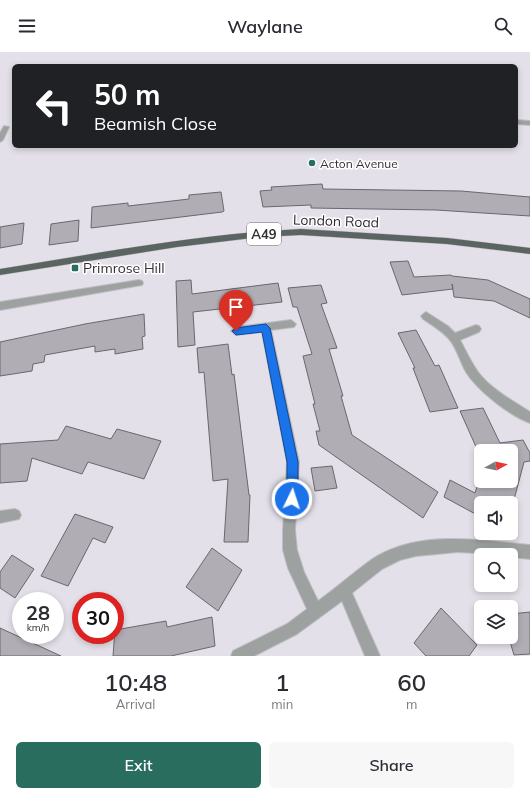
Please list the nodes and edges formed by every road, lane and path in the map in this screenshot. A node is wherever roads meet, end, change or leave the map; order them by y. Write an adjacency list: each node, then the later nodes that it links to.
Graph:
1 (518, 122): 2 (street)
2 (530, 123)
3 (6, 127): 5 (street)
4 (12, 134): 5 (street)
5 (1, 137)
6 (530, 251): 7 (highway, London Road / A49)
7 (0, 272)
8 (139, 283): 9 (street)
9 (0, 306)
10 (426, 316): 15 (street)
11 (291, 324): 12 (street)
12 (266, 328): 14 (street); 21 (street)
13 (476, 329): 15 (street)
14 (236, 331)
15 (454, 338): 16 (street)
16 (530, 418)
17 (15, 515): 18 (street)
18 (0, 517)
19 (530, 552): 20 (street)
20 (344, 591): 21 (street); 23 (street)
21 (316, 612): 22 (street)
22 (238, 656)
23 (373, 656)

